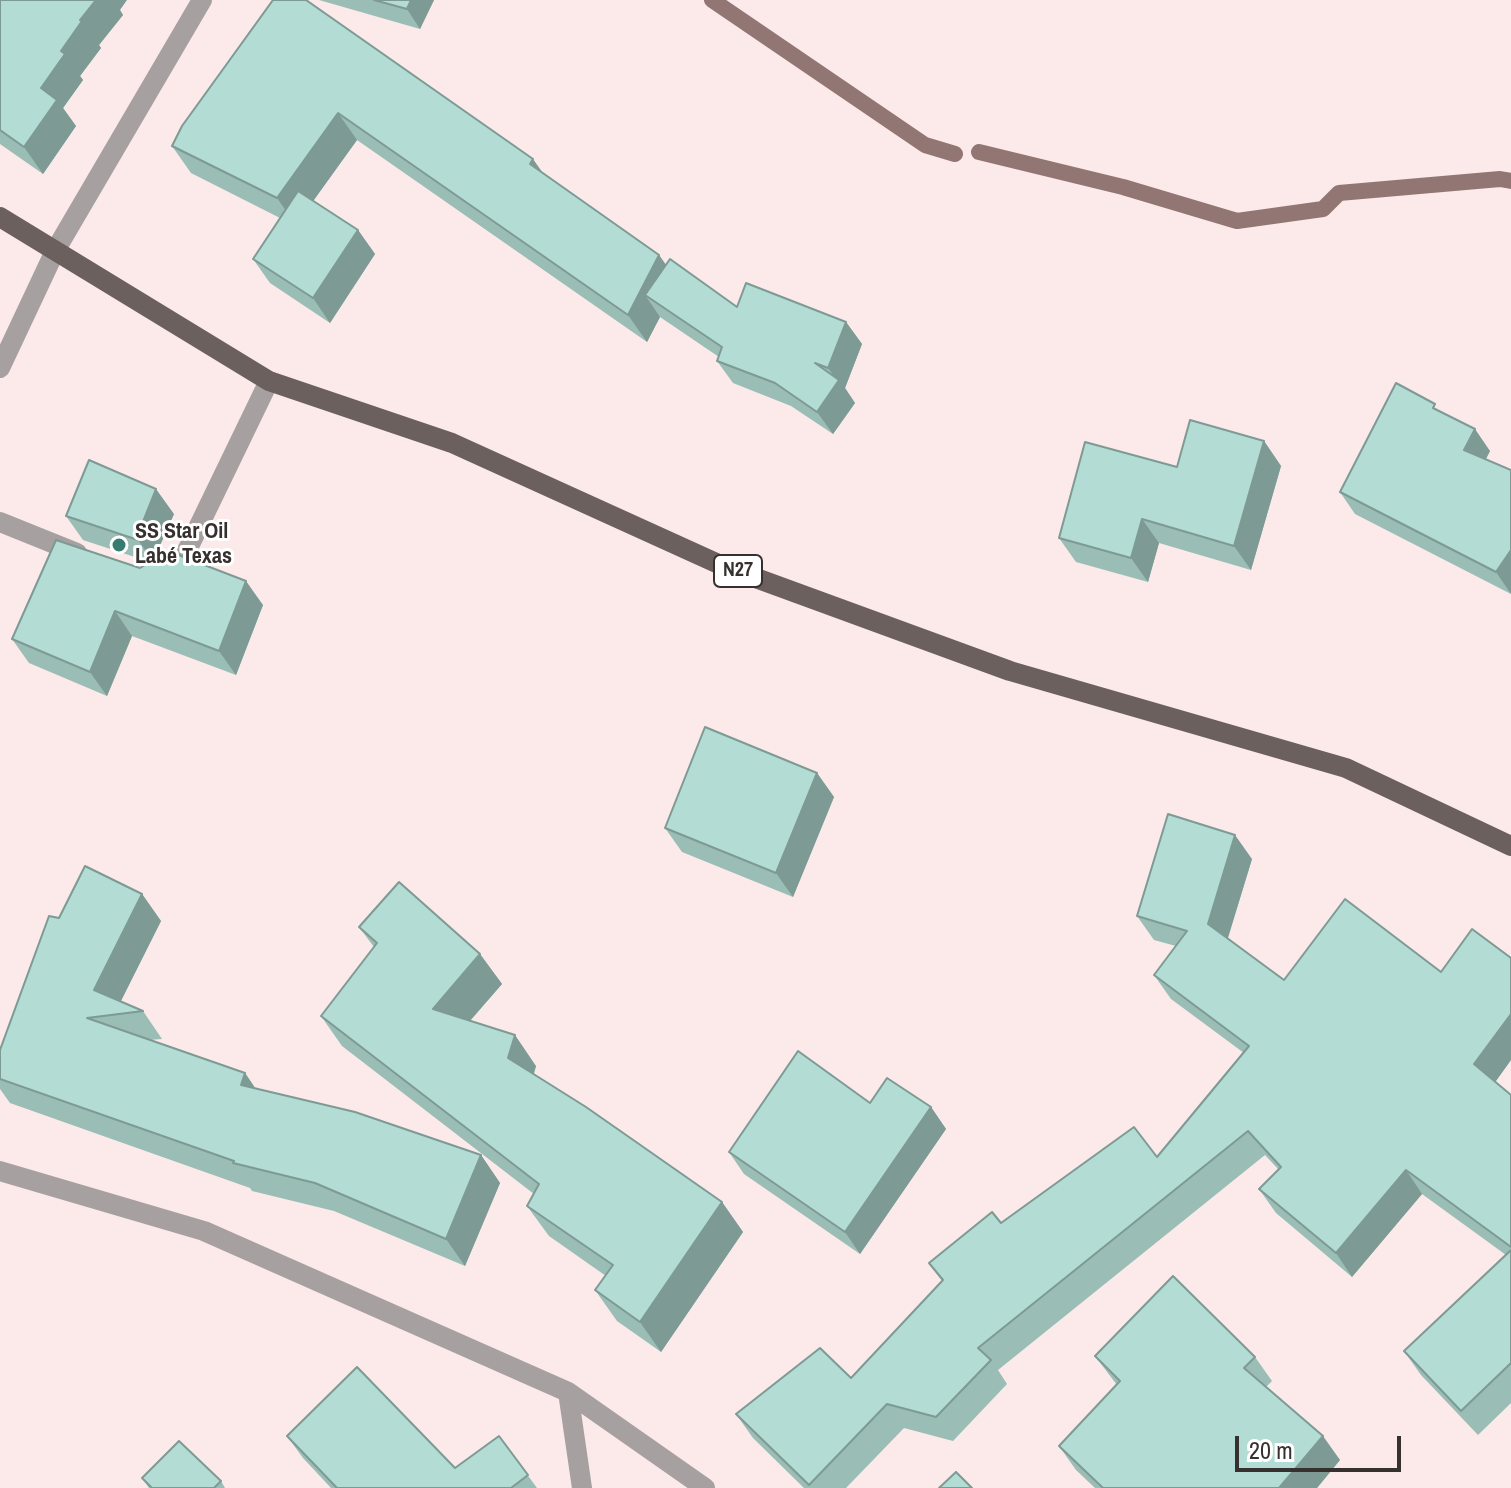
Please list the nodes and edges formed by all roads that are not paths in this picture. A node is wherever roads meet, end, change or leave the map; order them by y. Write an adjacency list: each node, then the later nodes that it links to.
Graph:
1 (202, 0): 3 (street)
2 (0, 217): 3 (main road, N27)
3 (55, 251): 4 (street); 5 (main road, N27)
4 (0, 368)
5 (269, 381): 8 (street); 9 (main road, N27)
6 (0, 522): 7 (street)
7 (100, 560)
8 (142, 575)
9 (1511, 846)
10 (0, 1171): 11 (street)
11 (568, 1392): 12 (street); 13 (street)
12 (582, 1488)
13 (705, 1488)

